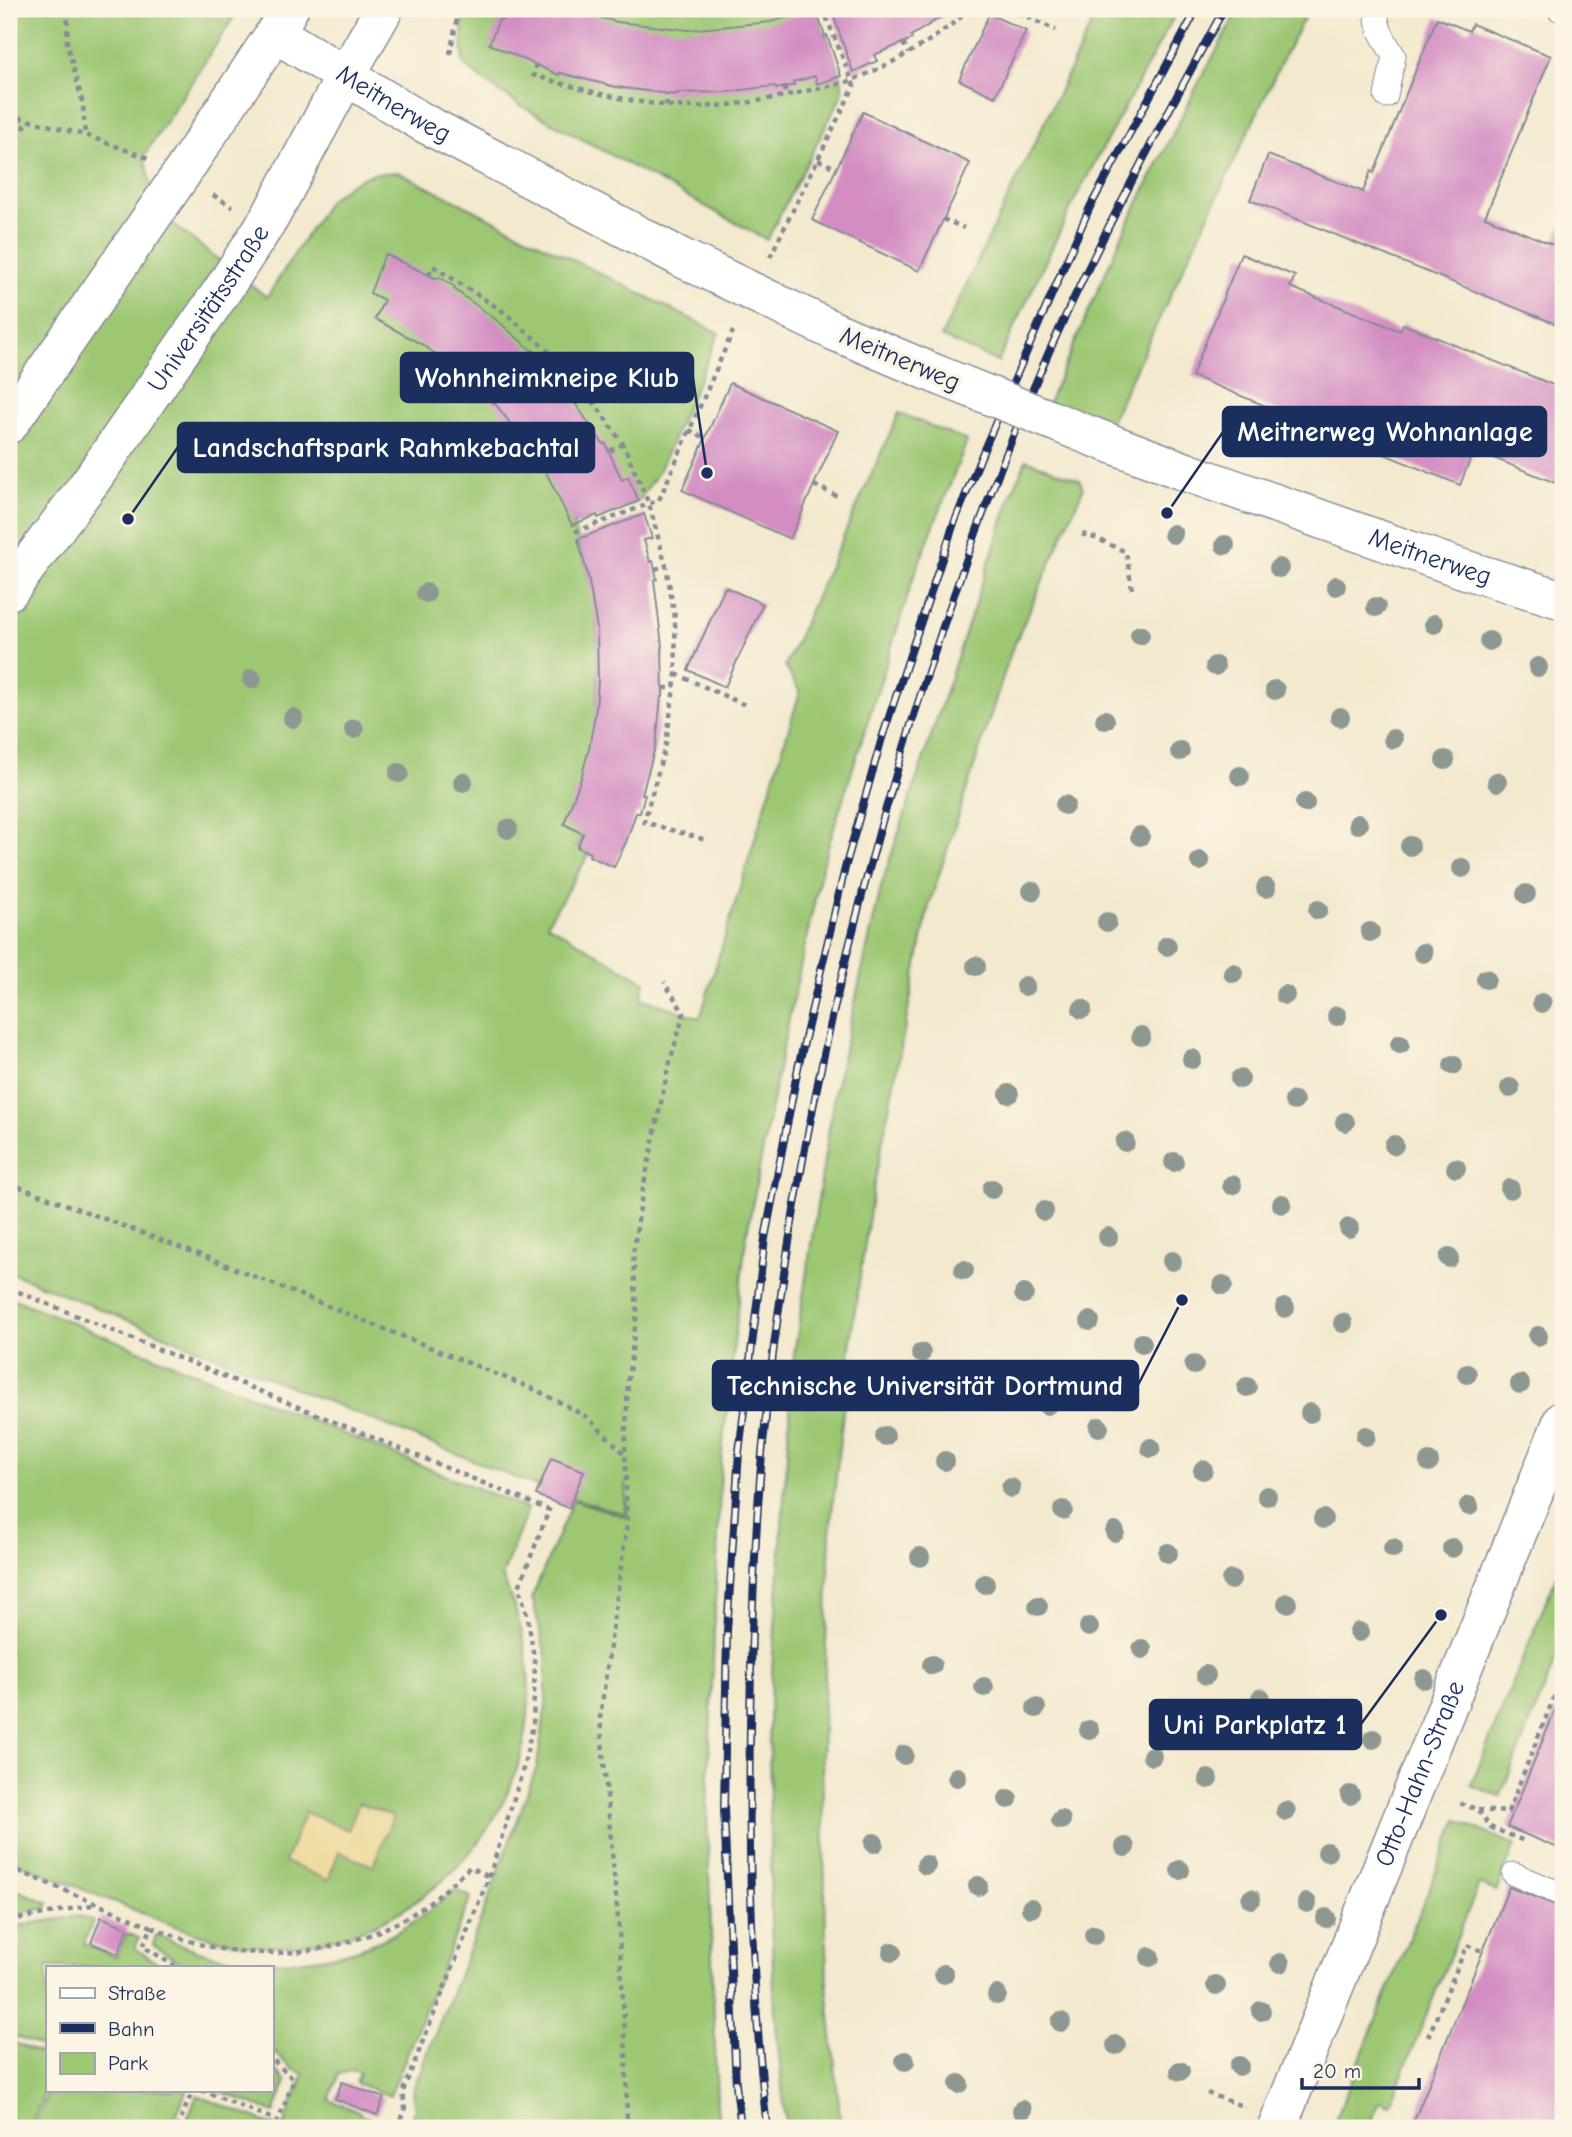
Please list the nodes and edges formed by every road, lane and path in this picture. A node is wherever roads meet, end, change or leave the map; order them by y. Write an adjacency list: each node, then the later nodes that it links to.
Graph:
1 (68, 9): 23 (path)
2 (384, 9): 14 (street, Universitätsstraße)
3 (458, 9): 12 (path)
4 (823, 9): 15 (path)
5 (971, 9): 11 (path)
6 (1009, 9): 9 (path)
7 (1377, 9): 19 (lane)
8 (282, 21): 14 (street, Meitnerweg); 37 (street)
9 (1056, 30)
10 (903, 43): 11 (path)
11 (909, 53): 15 (path)
12 (450, 54)
13 (536, 64): 20 (path)
14 (345, 77): 50 (street, Universitätsstraße); 51 (street, Meitnerweg, bridge)
15 (851, 80): 18 (path); 25 (path)
16 (784, 87): 18 (path)
17 (667, 95): 20 (path)
18 (787, 95): 20 (path)
19 (1386, 96)
20 (666, 106)
21 (9, 115): 22 (path)
22 (31, 120): 23 (path); 24 (path)
23 (85, 135): 26 (path)
24 (9, 143)
25 (818, 159): 27 (path); 32 (path)
26 (156, 162)
27 (836, 168)
28 (208, 192): 29 (path)
29 (242, 213)
30 (943, 219): 31 (path)
31 (964, 228)
32 (770, 257)
33 (429, 275): 35 (path)
34 (733, 331): 38 (path)
35 (546, 349): 36 (path); 40 (path)
36 (539, 356)
37 (9, 424)
38 (689, 430): 39 (path); 44 (path)
39 (706, 438)
40 (623, 444): 41 (path); 44 (path)
41 (610, 451)
42 (814, 485): 43 (path)
43 (839, 497)
44 (649, 504): 45 (path); 47 (path)
45 (575, 532)
46 (1083, 534): 49 (path)
47 (666, 566): 48 (path); 52 (path)
48 (655, 569)
49 (1132, 589)
50 (9, 591)
51 (1563, 600)
52 (676, 674): 54 (path); 56 (path)
53 (703, 677): 54 (path)
54 (699, 684): 57 (path)
55 (664, 688): 56 (path)
56 (673, 688): 58 (path)
57 (747, 706)
58 (706, 840)
59 (664, 982): 63 (path)
60 (9, 1183): 63 (path)
61 (9, 1288): 70 (path)
62 (1563, 1423): 86 (street, Otto-Hahn-Straße)
63 (625, 1453): 85 (path)
64 (1563, 1675): 66 (path)
65 (1460, 1803): 66 (path)
66 (1478, 1810): 67 (path)
67 (1527, 1842)
68 (9, 1867): 72 (path)
69 (1514, 1874): 71 (lane)
70 (489, 1877): 74 (path); 84 (path)
71 (1563, 1895)
72 (97, 1904): 73 (path); 74 (path)
73 (9, 1919)
74 (152, 1927): 76 (path)
75 (1483, 1951): 77 (path)
76 (174, 1966)
77 (1428, 2037)
78 (273, 2060): 80 (path)
79 (192, 2092): 83 (path)
80 (206, 2092)
81 (1207, 2093): 82 (path)
82 (1236, 2104)
83 (177, 2128)
84 (397, 2128)
85 (627, 2128)
86 (1277, 2128)

